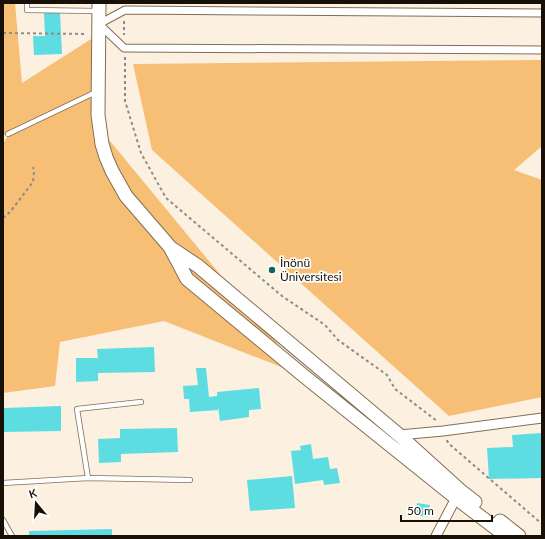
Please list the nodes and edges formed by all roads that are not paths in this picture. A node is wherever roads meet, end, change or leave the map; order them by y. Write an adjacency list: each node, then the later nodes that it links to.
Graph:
1 (26, 3): 3 (lane)
2 (542, 13): 3 (street)
3 (99, 18): 4 (street); 5 (main road)
4 (542, 50)
5 (98, 91): 6 (lane); 7 (main road)
6 (8, 134)
7 (170, 247): 10 (main road); 14 (main road)
8 (141, 402): 11 (lane)
9 (542, 418): 10 (street)
10 (399, 435): 14 (main road)
11 (88, 478): 12 (lane); 13 (lane)
12 (190, 480)
13 (3, 483)
14 (459, 495): 17 (street); 18 (main road); 19 (main road)
15 (3, 520): 16 (lane)
16 (12, 536)
17 (436, 536)
18 (506, 536)
19 (519, 536)

